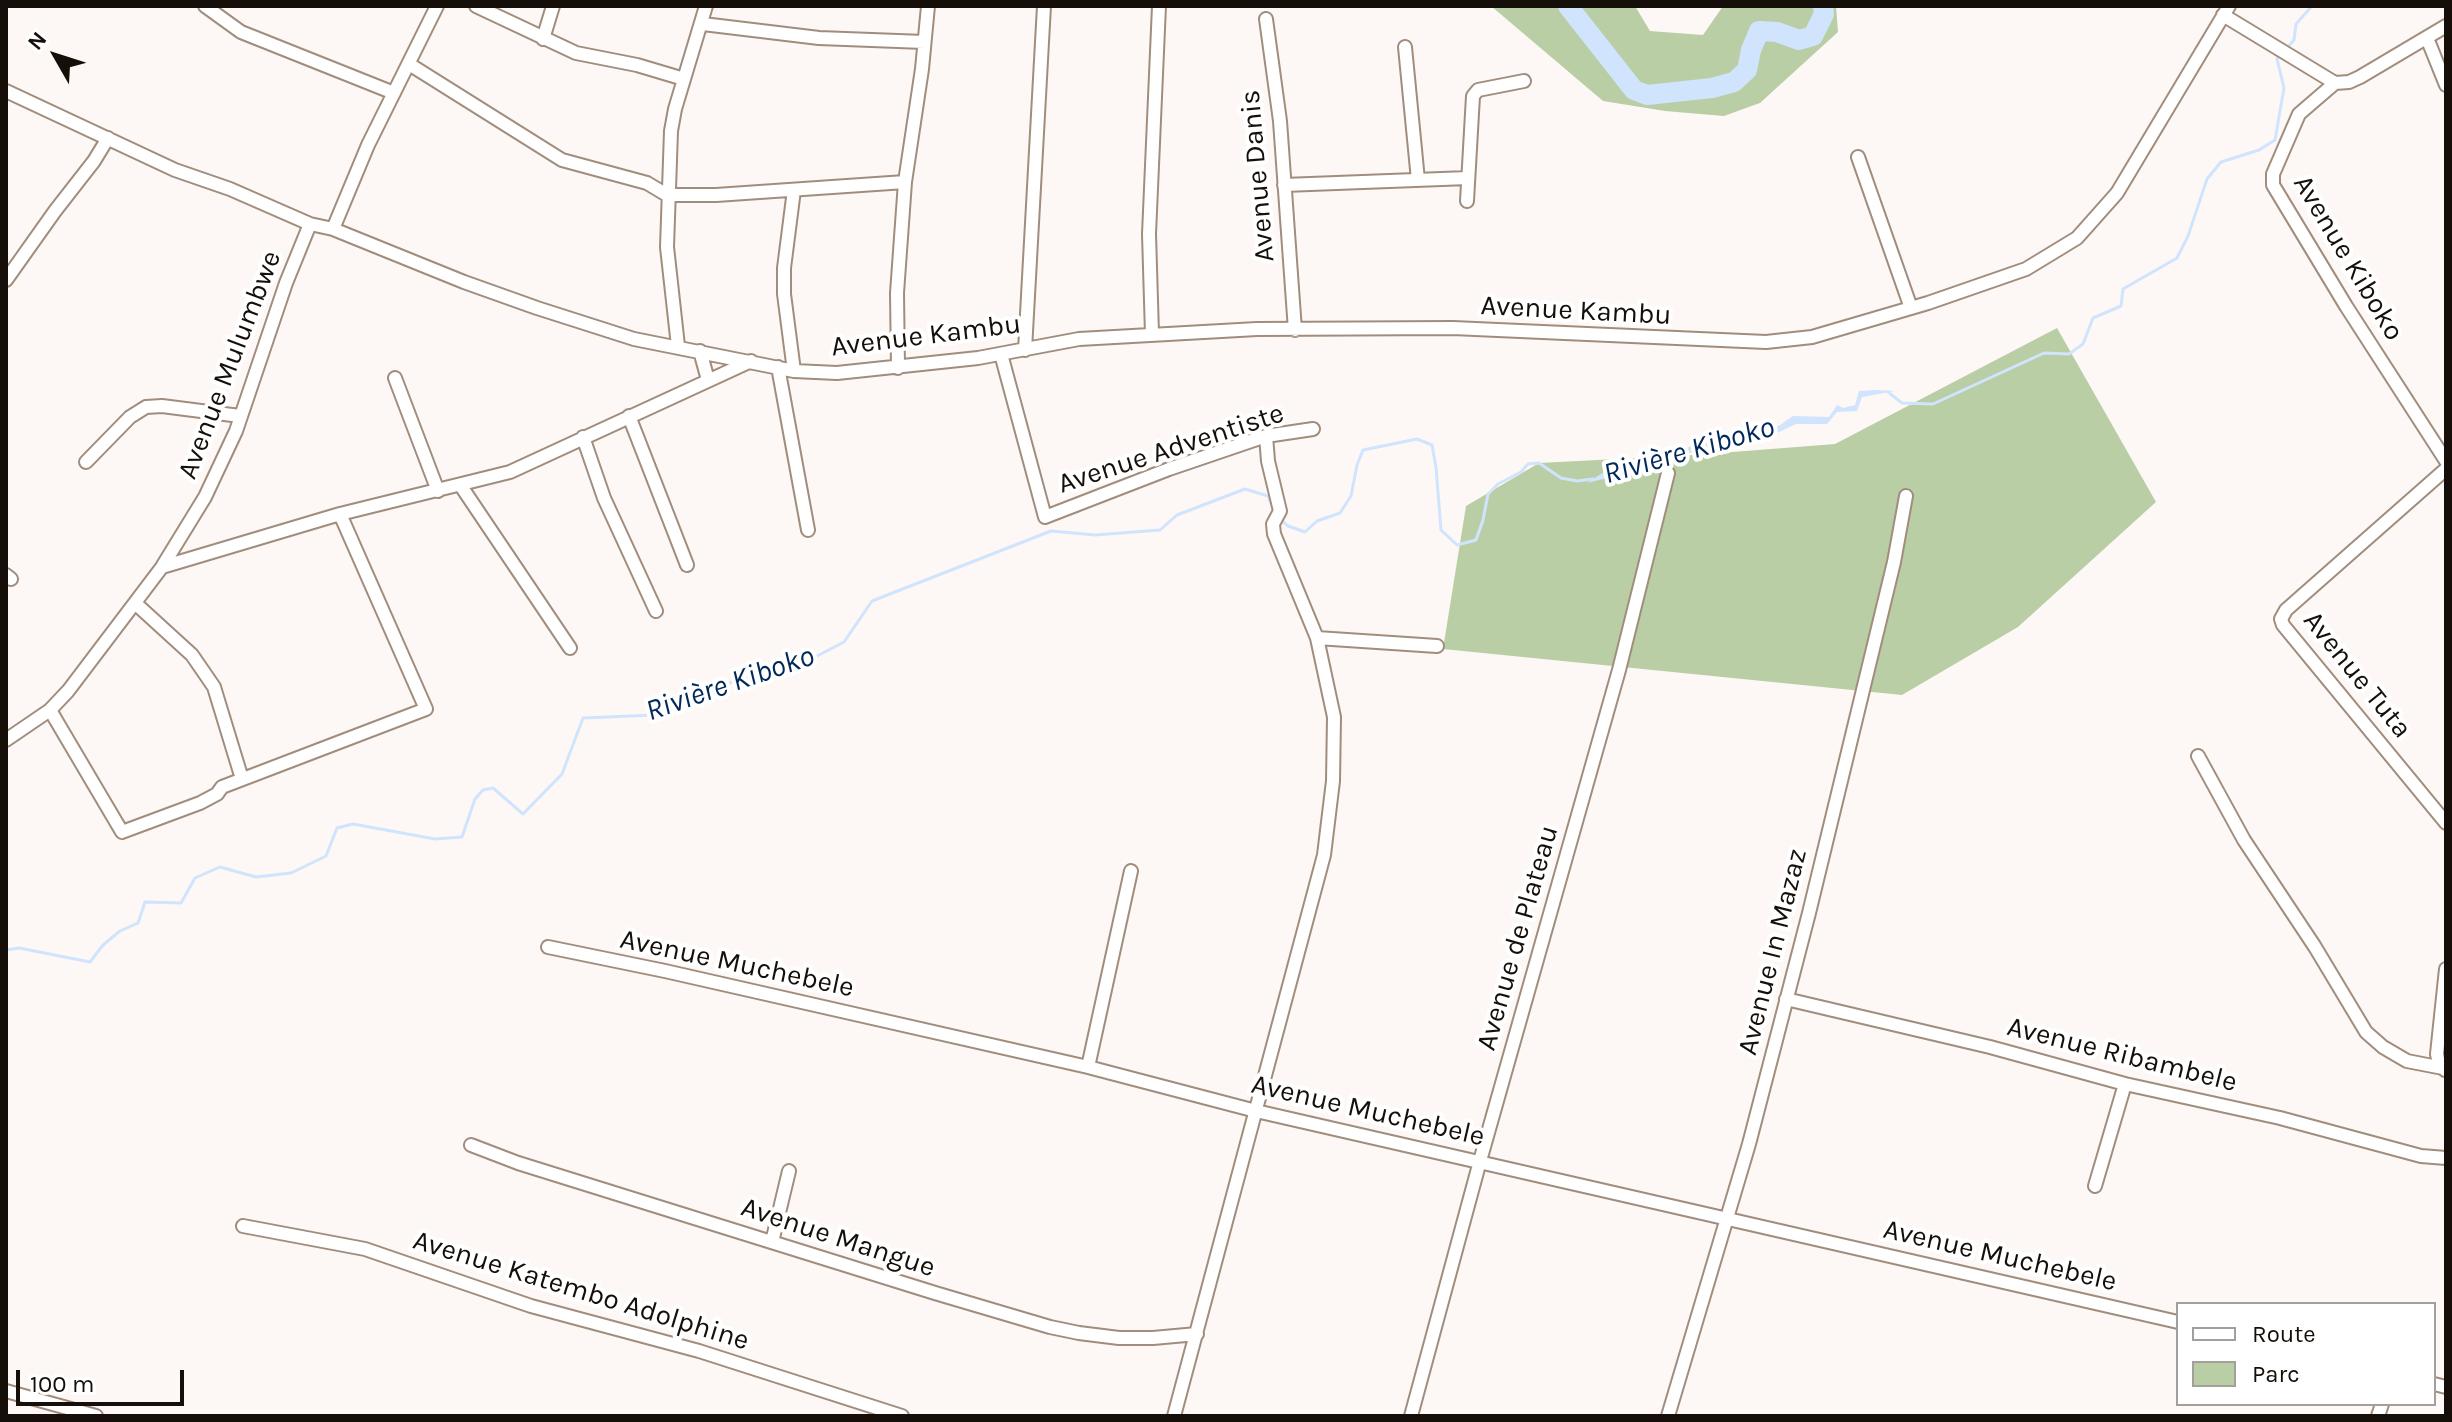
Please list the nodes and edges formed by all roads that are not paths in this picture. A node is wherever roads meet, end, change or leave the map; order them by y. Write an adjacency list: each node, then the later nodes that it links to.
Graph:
1 (205, 6): 23 (street)
2 (437, 6): 17 (street)
3 (476, 6): 14 (street)
4 (553, 6): 14 (street)
5 (706, 6): 11 (street)
6 (928, 6): 15 (street)
7 (1044, 6): 40 (street)
8 (1159, 6): 38 (street)
9 (2226, 10): 20 (street); 36 (street, Avenue Kambu)
10 (1266, 19): 29 (street, Avenue Danis)
11 (703, 24): 15 (street); 18 (street)
12 (2446, 26): 13 (street)
13 (2427, 38): 20 (street); 21 (street)
14 (543, 39): 18 (street)
15 (924, 42): 28 (street)
16 (1405, 47): 27 (street)
17 (409, 64): 23 (street); 31 (street)
18 (684, 79): 31 (street)
19 (1524, 81): 26 (street)
20 (2335, 83): 54 (street, Avenue Kiboko)
21 (2446, 85)
22 (6, 91): 24 (street, Avenue Kambu)
23 (394, 93): 34 (street)
24 (108, 138): 33 (street, Avenue Kambu); 35 (street)
25 (1858, 157): 36 (street)
26 (1468, 178): 27 (street); 32 (street)
27 (1418, 180): 29 (street)
28 (905, 182): 30 (street); 45 (street)
29 (1284, 185): 37 (street, Avenue Danis)
30 (794, 190): 31 (street); 46 (street)
31 (667, 195): 39 (street)
32 (1467, 201)
33 (310, 224): 34 (street, Avenue Kambu); 49 (street, Avenue Mulumbwe)
34 (333, 229): 39 (street, Avenue Kambu)
35 (6, 280)
36 (1911, 308): 37 (street, Avenue Kambu)
37 (1295, 330): 38 (street, Avenue Kambu)
38 (1152, 334): 40 (street, Avenue Kambu)
39 (678, 346): 41 (street, Avenue Kambu)
40 (1025, 350): 42 (street, Avenue Kambu)
41 (700, 351): 43 (street, Avenue Kambu); 48 (street)
42 (1001, 354): 45 (street, Avenue Kambu); 52 (street, Avenue Adventiste)
43 (751, 361): 44 (street, Avenue Kambu); 48 (street)
44 (778, 367): 46 (street, Avenue Kambu); 62 (street)
45 (898, 368): 46 (street, Avenue Kambu)
46 (794, 371)
47 (395, 378): 59 (street)
48 (708, 380): 50 (street)
49 (240, 416): 55 (street); 64 (street, Avenue Mulumbwe)
50 (629, 416): 53 (street); 63 (street)
51 (1313, 429): 52 (street, Avenue Adventiste)
52 (1266, 436): 67 (street)
53 (583, 437): 58 (street); 66 (street)
54 (2446, 461)
55 (86, 462)
56 (2446, 469): 74 (street, Avenue Tuta)
57 (1668, 473): 85 (street, Avenue de Plateau)
58 (461, 486): 59 (street); 69 (street)
59 (438, 491): 61 (street)
60 (1906, 496): 78 (street, Avenue In Mazaz)
61 (340, 514): 64 (street); 73 (street)
62 (808, 530)
63 (687, 565)
64 (162, 567): 65 (street, Avenue Mulumbwe)
65 (135, 603): 70 (street, Avenue Mulumbwe); 73 (street)
66 (656, 611)
67 (1317, 638): 68 (street); 82 (street)
68 (1437, 646)
69 (570, 648)
70 (50, 710): 71 (street, Avenue Mulumbwe); 73 (street)
71 (6, 740)
72 (2198, 756): 80 (street)
73 (242, 779)
74 (2446, 823)
75 (1131, 871): 79 (street)
76 (548, 947): 79 (street, Avenue Muchebele)
77 (2446, 969): 80 (street)
78 (1786, 999): 81 (street, Avenue Ribambele); 88 (street, Avenue In Mazaz)
79 (1088, 1067): 82 (street, Avenue Muchebele)
80 (2444, 1070)
81 (2125, 1084): 84 (street, Avenue Ribambele); 87 (street)
82 (1256, 1111): 85 (street, Avenue Muchebele); 92 (street)
83 (471, 1145): 90 (street, Avenue Mangue)
84 (2446, 1158)
85 (1480, 1161): 88 (street, Avenue Muchebele); 97 (street, Avenue de Plateau)
86 (789, 1171): 90 (street)
87 (2095, 1186)
88 (1727, 1218): 91 (street, Avenue Muchebele); 98 (street, Avenue In Mazaz)
89 (243, 1226): 95 (street, Avenue Katembo Adolphine)
90 (772, 1242): 92 (street, Avenue Mangue)
91 (2176, 1322)
92 (1197, 1334): 96 (street)
93 (6, 1391): 94 (street)
94 (96, 1416)
95 (902, 1416)
96 (1174, 1416)
97 (1411, 1416)
98 (1668, 1416)

